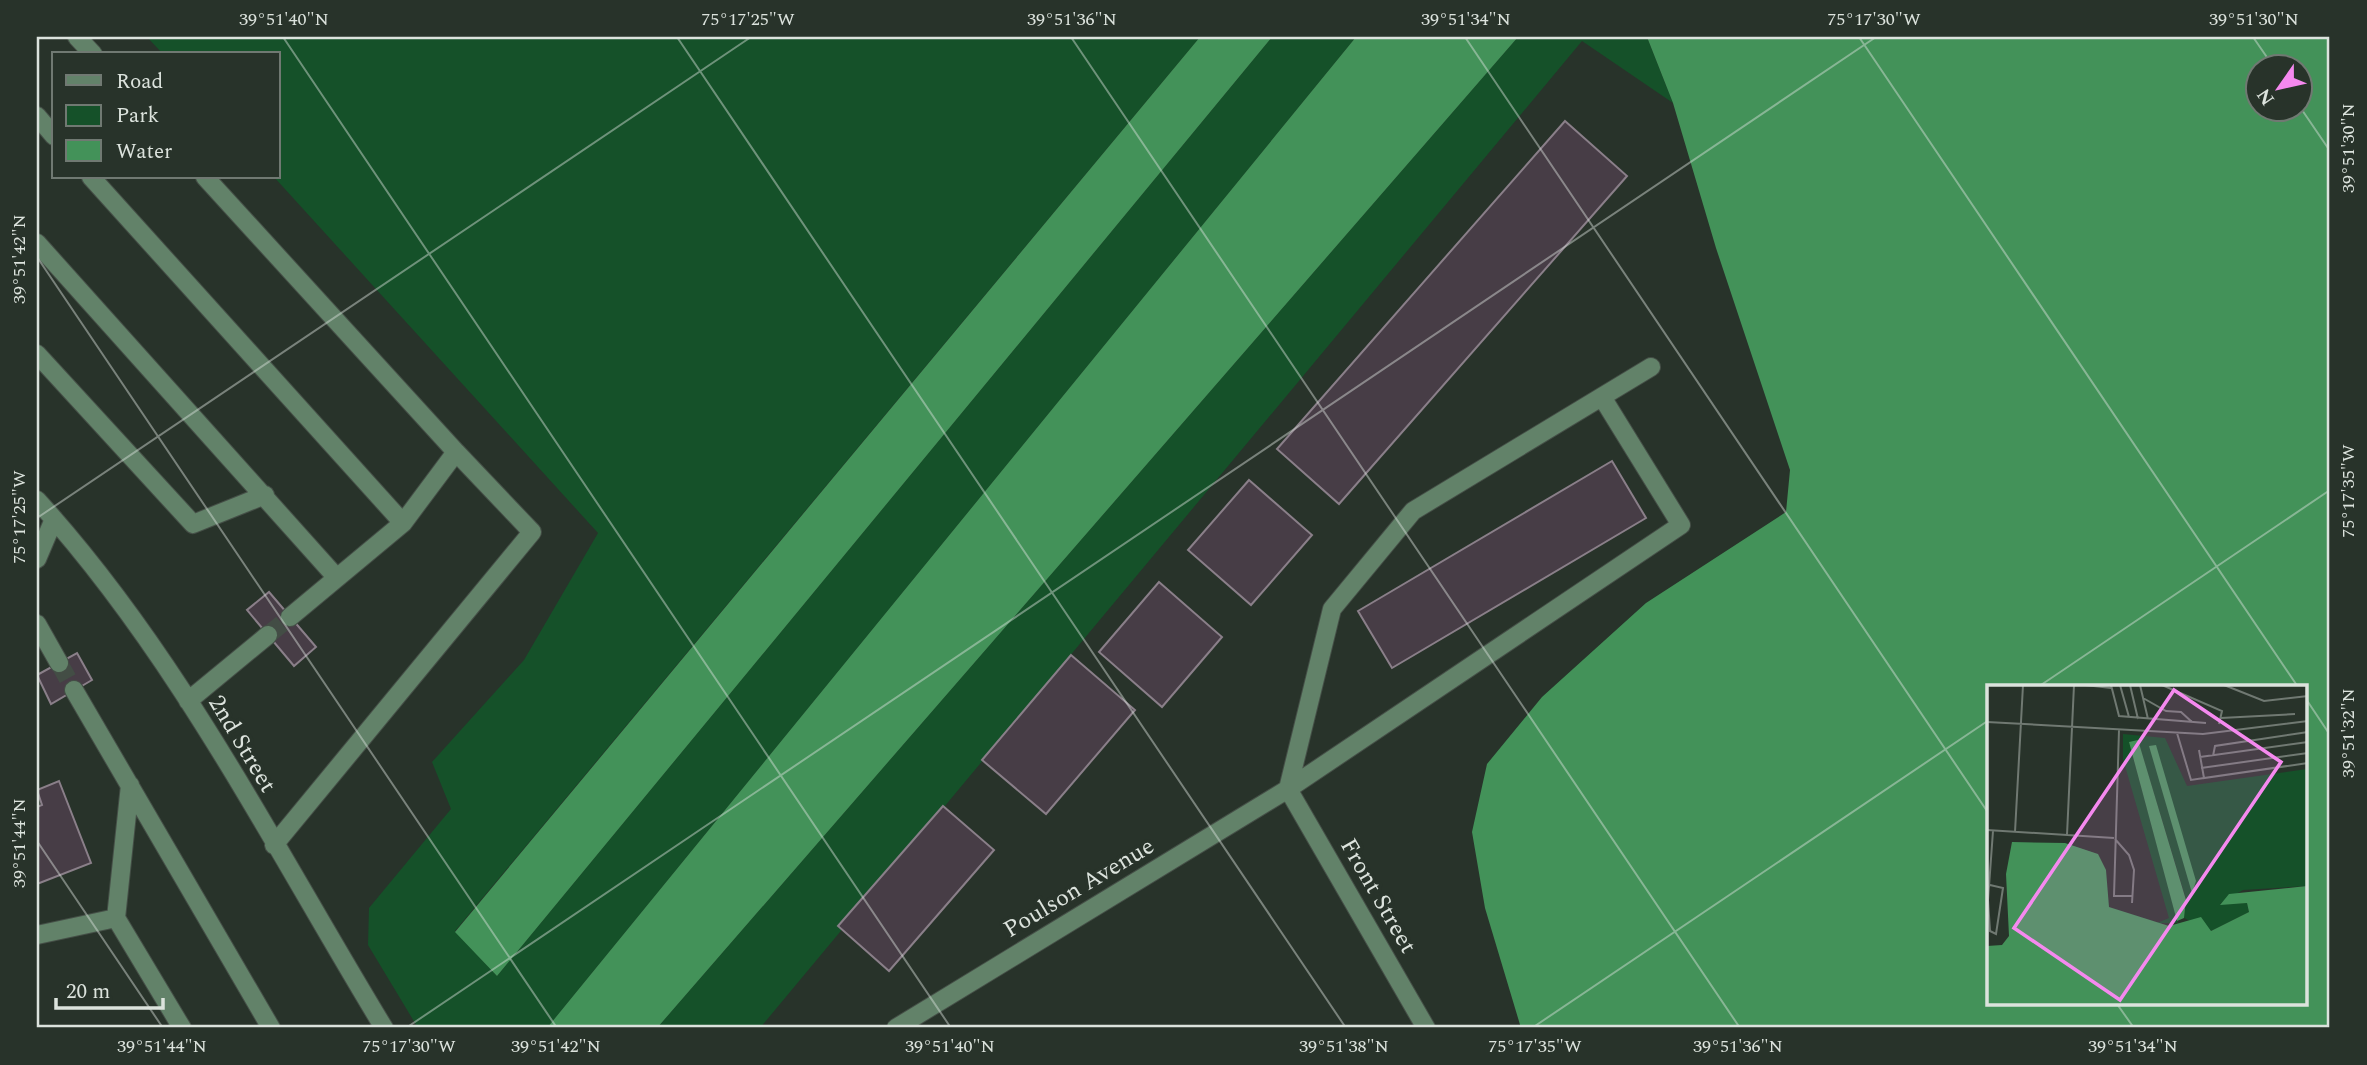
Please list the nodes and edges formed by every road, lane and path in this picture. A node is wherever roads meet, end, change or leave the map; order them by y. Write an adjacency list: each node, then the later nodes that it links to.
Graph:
1 (77, 37): 2 (street)
2 (91, 52)
3 (37, 116): 4 (street)
4 (52, 134)
5 (92, 178): 15 (street)
6 (206, 178): 11 (street)
7 (37, 243): 12 (street)
8 (37, 354): 12 (street)
9 (1651, 367): 10 (street)
10 (1602, 397): 25 (street); 25 (street, Poulson Avenue)
11 (456, 452): 15 (street); 26 (street)
12 (265, 495): 17 (street)
13 (37, 500): 14 (street, 2nd Street)
14 (54, 519): 16 (street); 23 (street, 2nd Street)
15 (403, 523): 17 (street)
16 (37, 559)
17 (337, 578): 18 (street)
18 (290, 617)
19 (37, 624): 21 (street)
20 (268, 635): 23 (street)
21 (59, 663)
22 (74, 690): 24 (street)
23 (188, 701): 26 (street, 2nd Street)
24 (130, 785): 27 (street); 30 (street)
25 (1288, 789): 32 (street, Poulson Avenue); 33 (street, Front Street)
26 (274, 845): 31 (street, 2nd Street)
27 (116, 918): 28 (street); 29 (street)
28 (37, 934)
29 (182, 1028)
30 (271, 1028)
31 (384, 1028)
32 (896, 1028)
33 (1426, 1028)

